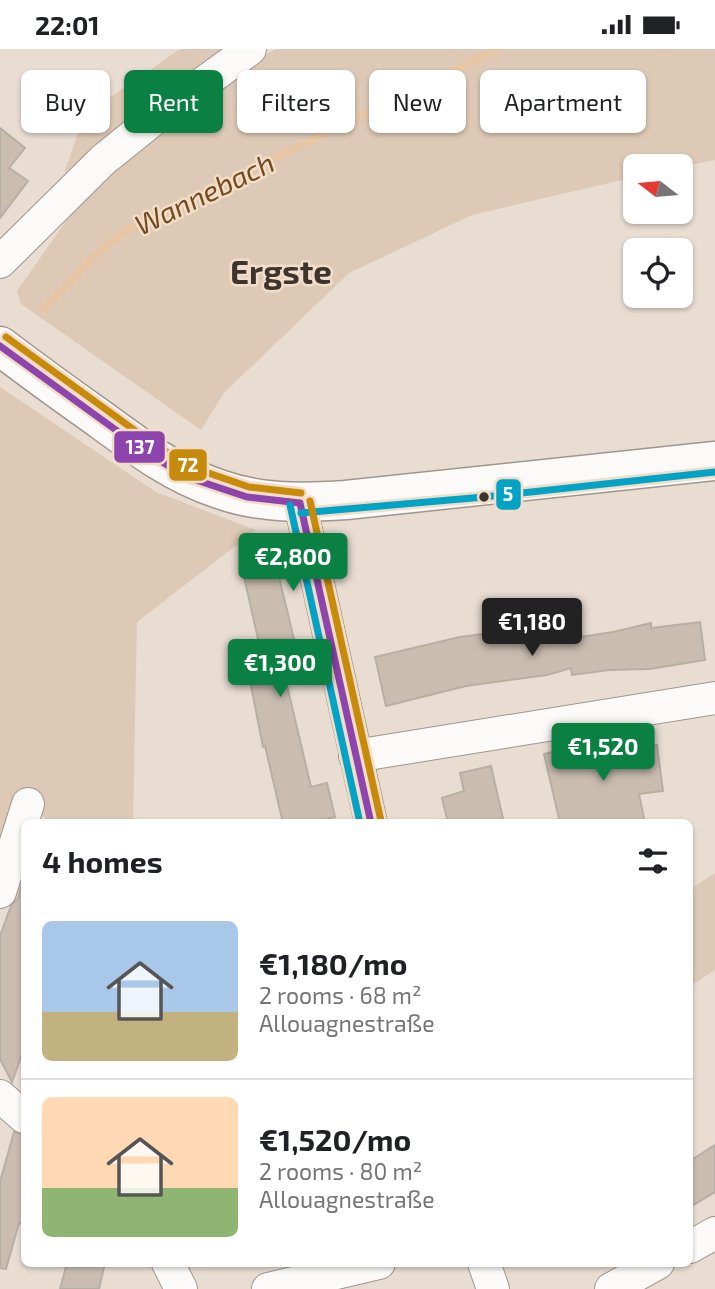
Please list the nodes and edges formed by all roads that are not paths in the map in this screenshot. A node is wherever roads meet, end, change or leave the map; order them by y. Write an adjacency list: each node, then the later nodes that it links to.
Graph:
1 (250, 49): 2 (street)
2 (0, 262)
3 (0, 347): 5 (main road)
4 (715, 461): 5 (main road)
5 (300, 503): 7 (street)
6 (715, 698): 7 (street)
7 (355, 756): 10 (street)
8 (29, 804): 9 (street)
9 (24, 819)
10 (371, 819)
11 (21, 828): 12 (street)
12 (0, 892)
13 (0, 1096): 14 (street)
14 (21, 1114)
15 (715, 1233): 16 (street)
16 (693, 1245)
17 (170, 1267): 21 (street)
18 (362, 1267): 22 (street)
19 (485, 1267): 23 (street)
20 (651, 1267): 24 (street)
21 (181, 1289)
22 (268, 1289)
23 (493, 1289)
24 (611, 1289)

